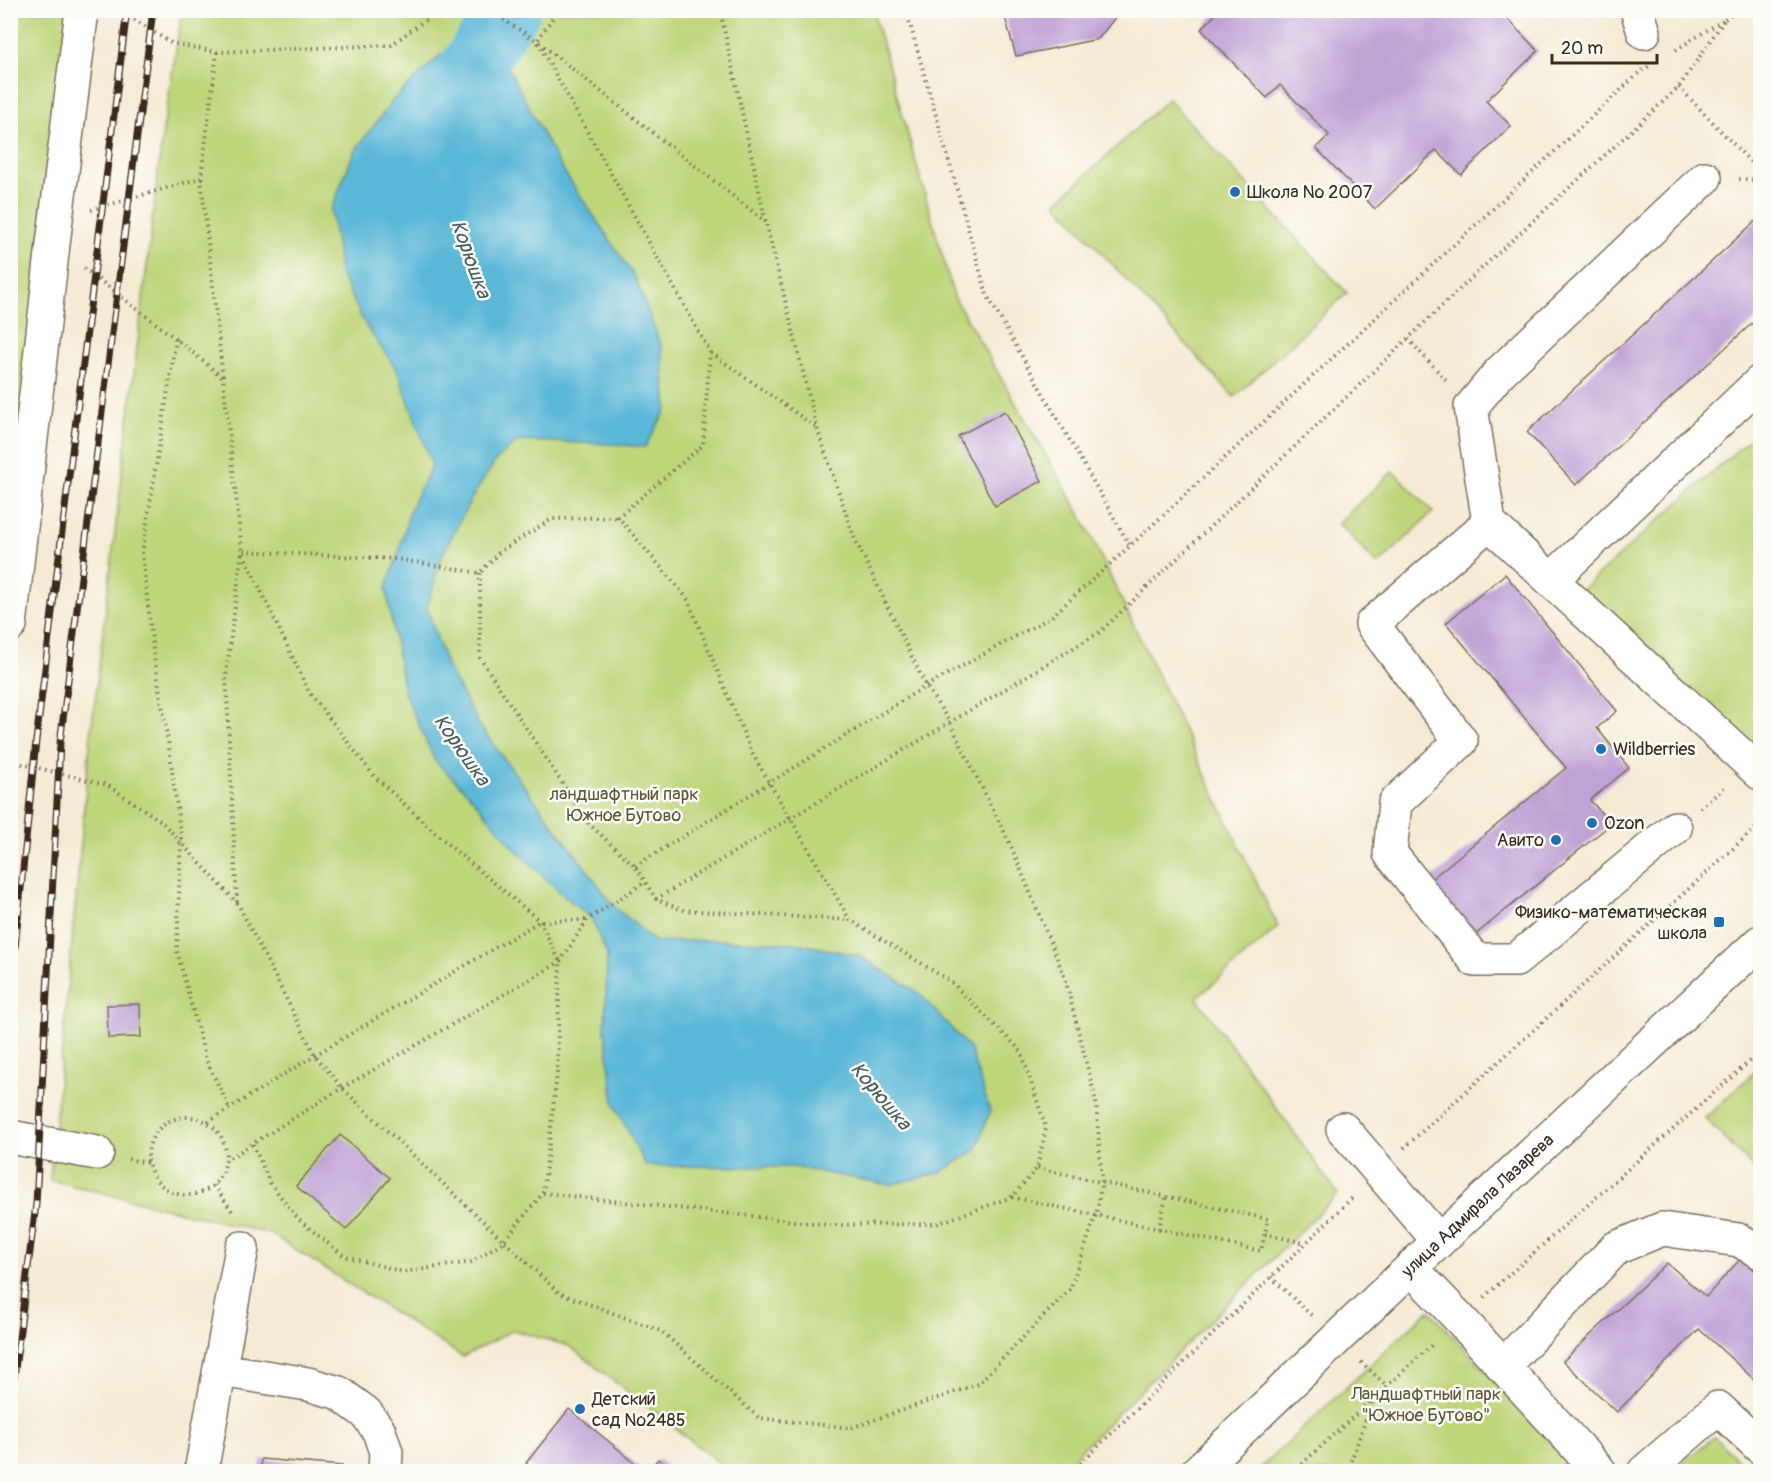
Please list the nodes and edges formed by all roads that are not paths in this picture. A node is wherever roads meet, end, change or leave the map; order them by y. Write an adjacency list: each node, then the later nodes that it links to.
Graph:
1 (82, 10): 6 (street)
2 (1705, 178): 4 (street)
3 (1761, 382): 5 (street)
4 (1489, 523): 5 (street); 8 (street)
5 (1551, 580): 7 (street)
6 (10, 625)
7 (1756, 769)
8 (1675, 828)
9 (1761, 942): 14 (street, улица Адмирала Лазарева)
10 (1343, 1129): 14 (street)
11 (10, 1137): 12 (street)
12 (98, 1153)
13 (240, 1234): 18 (street)
14 (1439, 1241): 16 (street, улица Адмирала Лазарева)
15 (1761, 1252): 17 (street)
16 (1411, 1268): 17 (street); 22 (street, улица Адмирала Лазарева)
17 (1503, 1366): 23 (street)
18 (220, 1370): 20 (street); 21 (street)
19 (1761, 1447): 24 (street)
20 (201, 1472)
21 (385, 1472)
22 (1197, 1472)
23 (1600, 1472)
24 (1644, 1472)

